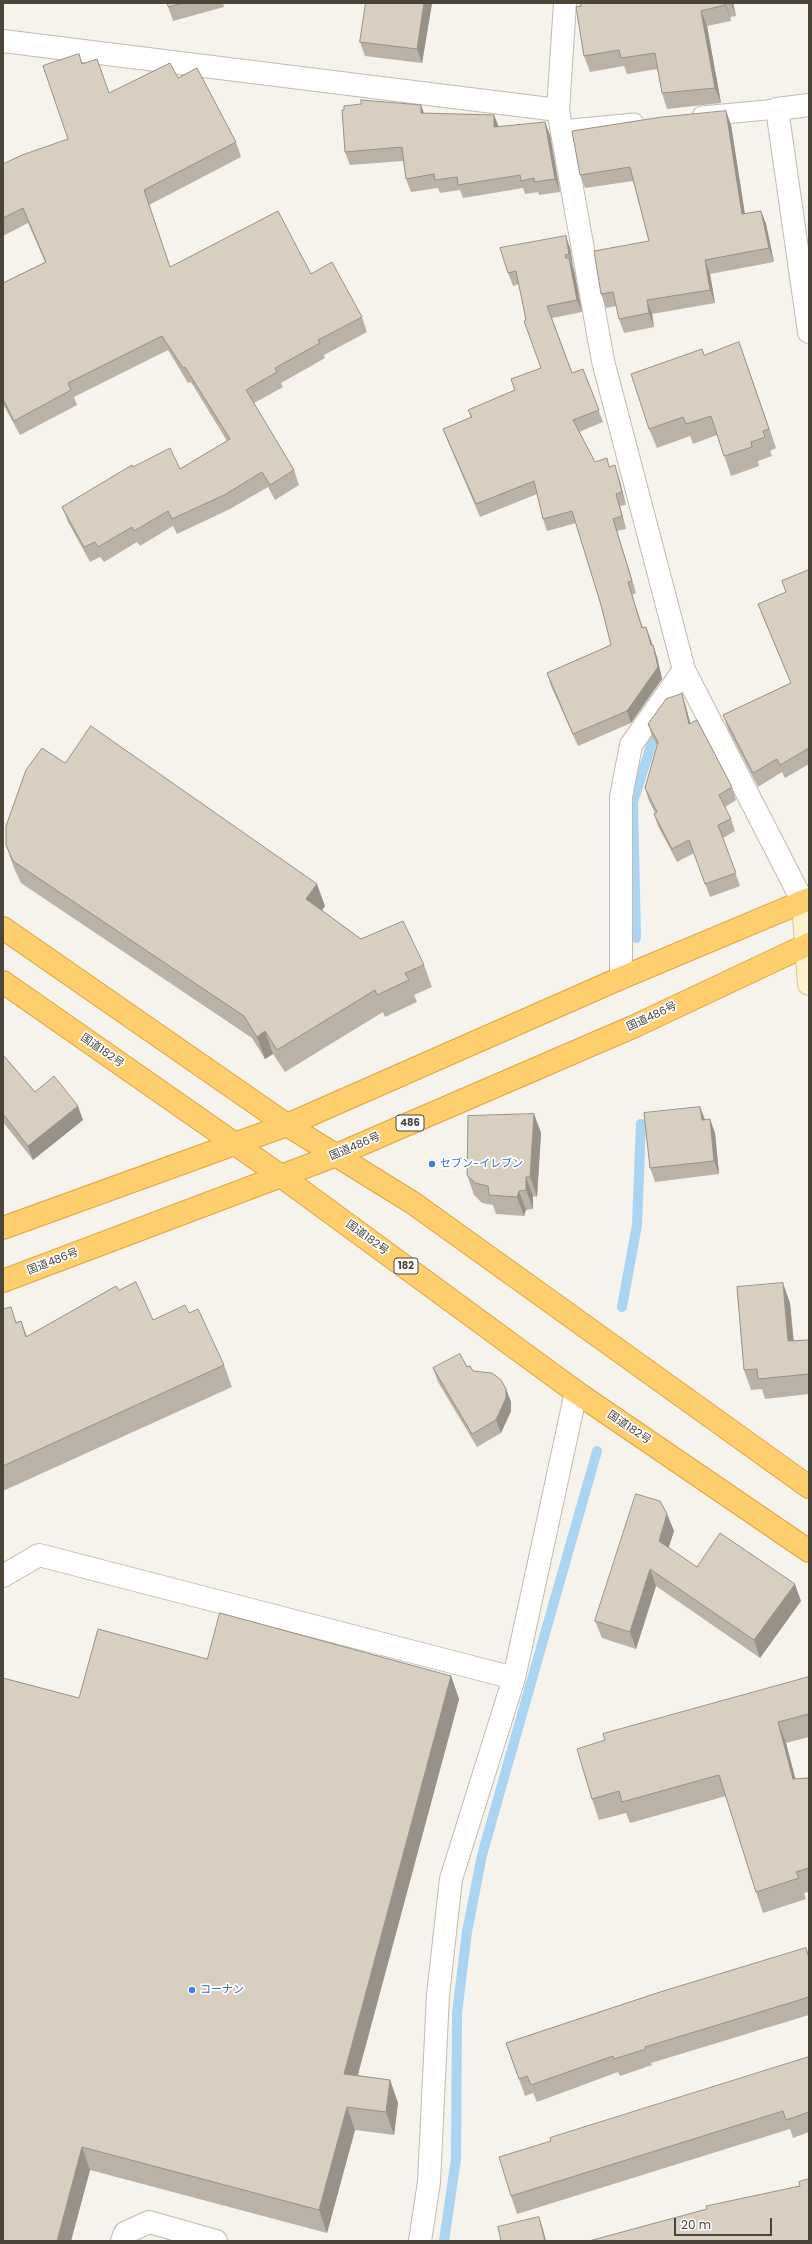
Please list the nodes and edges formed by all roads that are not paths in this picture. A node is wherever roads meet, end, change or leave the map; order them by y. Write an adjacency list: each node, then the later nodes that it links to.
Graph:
1 (565, 3): 6 (street)
2 (3, 41): 6 (street)
3 (809, 106): 4 (street)
4 (777, 109): 5 (lane); 8 (street)
5 (681, 118)
6 (560, 120): 7 (lane); 9 (street)
7 (650, 121)
8 (809, 332)
9 (684, 670): 10 (street); 13 (street)
10 (806, 900): 12 (street); 13 (highway)
11 (3, 928): 16 (highway)
12 (807, 945): 15 (street); 18 (highway, 国道486号 / 486)
13 (621, 978): 16 (highway)
14 (3, 982): 17 (highway, 国道182号 / 182)
15 (809, 984)
16 (287, 1125): 17 (highway); 18 (highway)
17 (235, 1145): 19 (highway, 国道182号 / 182); 20 (highway)
18 (334, 1156): 19 (highway, 国道486号 / 486); 23 (highway)
19 (281, 1176): 21 (highway, 国道486号 / 486); 22 (highway, 国道182号 / 182)
20 (3, 1228)
21 (3, 1281)
22 (576, 1392): 24 (highway, 国道182号 / 182); 26 (street)
23 (809, 1487)
24 (809, 1551)
25 (3, 1576): 26 (street)
26 (514, 1678): 29 (street)
27 (122, 2241): 28 (street)
28 (216, 2241)
29 (420, 2241)

